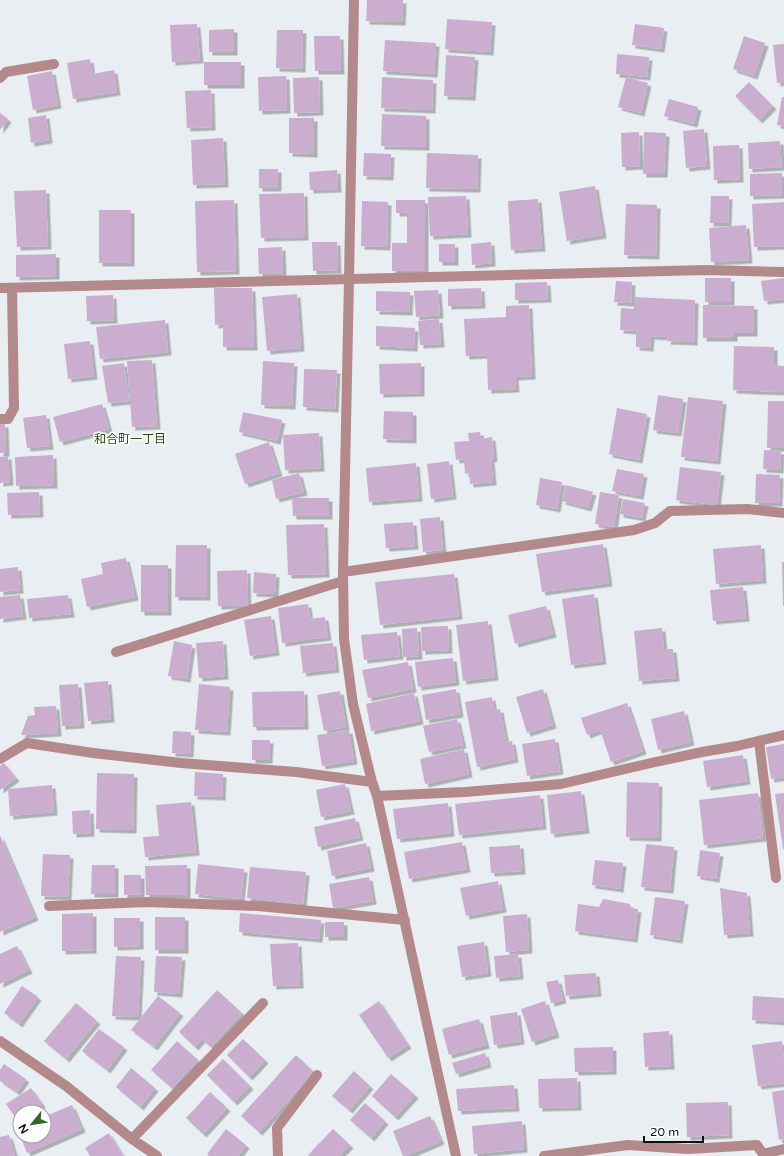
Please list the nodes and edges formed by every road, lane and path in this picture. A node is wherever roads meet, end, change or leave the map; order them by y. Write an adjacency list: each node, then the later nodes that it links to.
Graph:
1 (354, 0): 5 (street)
2 (54, 64): 3 (street)
3 (0, 78)
4 (784, 272): 5 (street)
5 (349, 279): 7 (street); 10 (street)
6 (0, 288): 7 (street)
7 (12, 288): 8 (street)
8 (0, 419)
9 (784, 513): 10 (street)
10 (343, 577): 11 (street); 15 (street)
11 (116, 652)
12 (784, 735): 13 (street)
13 (759, 741): 16 (street); 17 (street)
14 (0, 759): 15 (street)
15 (372, 782): 16 (street)
16 (377, 796): 19 (street)
17 (776, 878)
18 (49, 906): 19 (street)
19 (405, 920): 28 (street)
20 (263, 1003): 23 (street)
21 (0, 1041): 23 (street)
22 (318, 1076): 27 (street)
23 (132, 1140): 26 (street)
24 (784, 1149): 25 (street)
25 (764, 1155): 29 (street)
26 (157, 1156)
27 (278, 1156)
28 (456, 1156)
29 (544, 1156)

